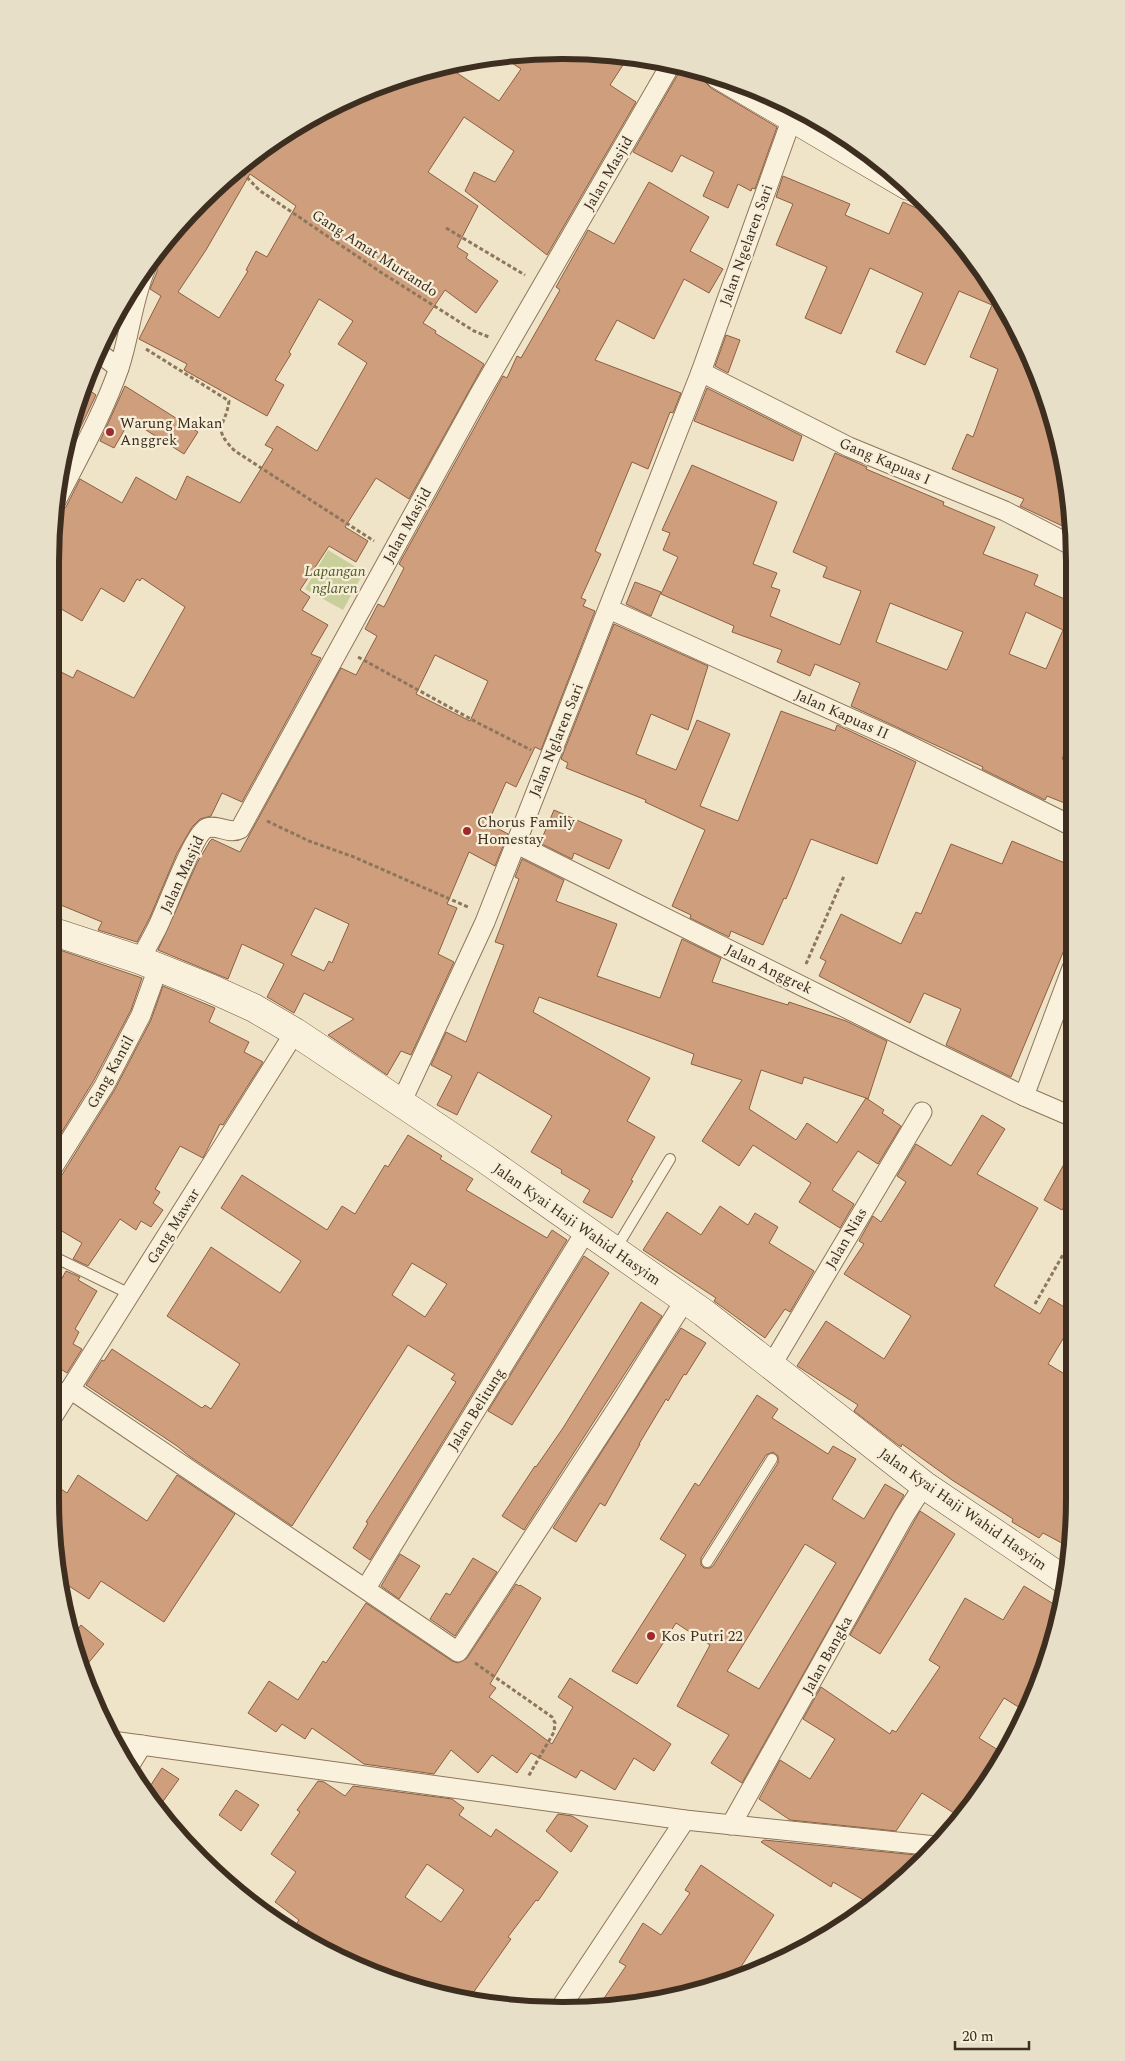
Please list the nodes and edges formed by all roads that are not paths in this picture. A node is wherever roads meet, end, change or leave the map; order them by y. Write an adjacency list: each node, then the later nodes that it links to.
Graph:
1 (668, 70): 15 (street, Jalan Masjid)
2 (761, 100): 3 (main road)
3 (792, 118): 4 (main road); 8 (street, Jalan Ngelaren Sari)
4 (818, 128)
5 (136, 296): 7 (street)
6 (103, 356): 7 (street)
7 (119, 368): 9 (street)
8 (701, 372): 10 (street, Gang Kapuas I); 11 (street, Jalan Nglaren Sari)
9 (65, 482)
10 (1065, 542)
11 (609, 609): 12 (street, Jalan Kapuas II); 13 (street, Jalan Nglaren Sari)
12 (1066, 823)
13 (515, 843): 18 (street, Jalan Anggrek); 19 (street, Jalan Nglaren Sari)
14 (59, 934): 15 (main road, Jalan Kyai Haji Wahid Hasyim)
15 (149, 964): 17 (main road, Jalan Kyai Haji Wahid Hasyim); 22 (street, Gang Kantil)
16 (1066, 984): 18 (street)
17 (295, 1032): 19 (main road, Jalan Kyai Haji Wahid Hasyim); 27 (street, Gang Mawar)
18 (1024, 1096): 21 (street, Jalan Anggrek)
19 (401, 1103): 24 (main road, Jalan Kyai Haji Wahid Hasyim)
20 (922, 1112): 29 (street, Jalan Nias)
21 (1066, 1114)
22 (59, 1158)
23 (670, 1159): 25 (lane)
24 (586, 1231): 25 (main road, Jalan Kyai Haji Wahid Hasyim); 36 (street, Jalan Belitung)
25 (615, 1250): 28 (main road, Jalan Kyai Haji Wahid Hasyim)
26 (59, 1259): 27 (lane)
27 (130, 1294): 30 (street, Gang Mawar)
28 (684, 1300): 29 (main road, Jalan Kyai Haji Wahid Hasyim); 36 (street)
29 (771, 1366): 33 (main road, Jalan Kyai Haji Wahid Hasyim)
30 (70, 1389): 31 (street, Gang Mawar); 36 (street)
31 (59, 1407)
32 (772, 1459): 34 (lane)
33 (924, 1485): 35 (main road, Jalan Kyai Haji Wahid Hasyim); 41 (street, Jalan Bangka)
34 (707, 1562)
35 (1060, 1577)
36 (366, 1588)
37 (122, 1742): 38 (street)
38 (142, 1745): 39 (street); 40 (street)
39 (133, 1760)
40 (686, 1820): 41 (street); 43 (street)
41 (731, 1825): 42 (street)
42 (928, 1845)
43 (564, 2002)

